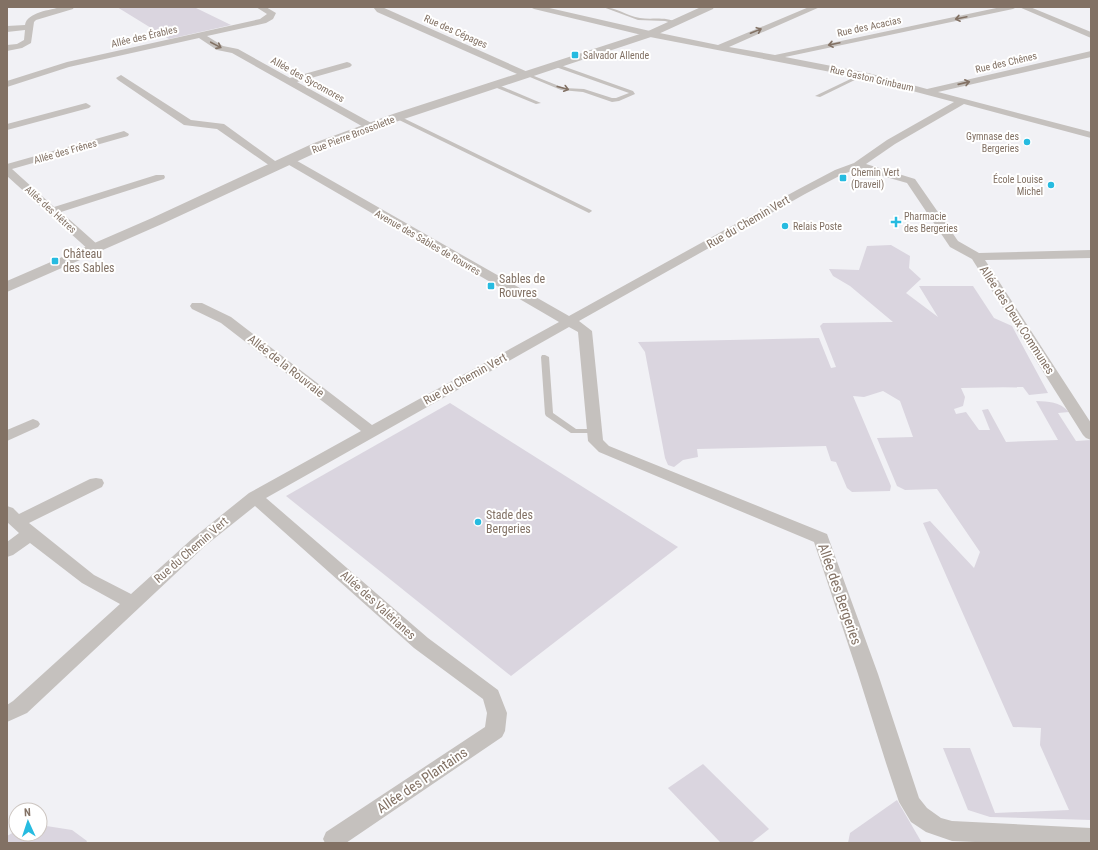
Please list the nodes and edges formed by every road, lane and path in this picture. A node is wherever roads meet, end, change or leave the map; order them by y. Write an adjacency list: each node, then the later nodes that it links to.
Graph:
1 (70, 7): 12 (street)
2 (260, 7): 14 (street, Allée des Érables)
3 (377, 7): 25 (street, Rue des Cépages)
4 (534, 7): 10 (street, Rue Gaston Grinbaum)
5 (605, 7): 11 (lane)
6 (709, 7): 11 (street, Rue Pierre Brossolette)
7 (816, 7): 18 (street, one-way to 7)
8 (1013, 7): 22 (street, Rue des Acacias, one-way to 22)
9 (1023, 7): 16 (street)
10 (549, 8): 15 (street, Rue Gaston Grinbaum)
11 (674, 23): 15 (street, Rue Pierre Brossolette)
12 (30, 27): 13 (street); 19 (street)
13 (7, 30)
14 (213, 32): 17 (street, Allée des Érables); 20 (street, Allée des Sycomores)
15 (650, 34): 18 (street, Rue Gaston Grinbaum); 24 (street, Rue Pierre Brossolette)
16 (1091, 34)
17 (200, 35): 20 (street, Allée des Sycomores, one-way to 20); 29 (street, Allée des Érables)
18 (720, 47): 22 (street, Rue Gaston Grinbaum)
19 (7, 48)
20 (235, 51): 28 (street, Allée des Sycomores)
21 (1091, 54): 31 (street, Rue des Chênes, one-way to 21)
22 (776, 58): 26 (street, Rue Gaston Grinbaum)
23 (347, 65): 28 (street)
24 (555, 65): 25 (street, Rue Pierre Brossolette); 25 (lane, one-way to 24)
25 (527, 74): 30 (street, Rue Pierre Brossolette)
26 (863, 75): 31 (street, Rue Gaston Grinbaum); 32 (lane)
27 (121, 78): 41 (street, Avenue des Sables de Rouvres)
28 (288, 81): 38 (street, Allée des Sycomores)
29 (7, 84)
30 (494, 85): 34 (lane); 36 (street, Rue Pierre Brossolette)
31 (926, 92): 33 (street, Rue Gaston Grinbaum)
32 (818, 96)
33 (963, 102): 40 (street, Rue Gaston Grinbaum); 42 (street, Rue du Chemin Vert)
34 (538, 103)
35 (86, 106): 37 (street)
36 (397, 117): 38 (street, Rue Pierre Brossolette); 47 (lane)
37 (7, 127)
38 (371, 127): 41 (street, Rue Pierre Brossolette)
39 (124, 134): 43 (street, Allée des Frênes)
40 (1091, 135)
41 (283, 163): 48 (street, Rue Pierre Brossolette); 53 (street, Avenue des Sables de Rouvres)
42 (858, 165): 50 (street, Allée des Deux Communes); 53 (street, Rue du Chemin Vert)
43 (7, 167)
44 (7, 170): 46 (street, Allée des Hêtres)
45 (160, 177): 46 (street)
46 (52, 211): 48 (street, Allée des Hêtres)
47 (589, 211)
48 (94, 248): 51 (street, Rue Pierre Brossolette)
49 (1091, 254): 50 (street)
50 (977, 257): 58 (street, Allée des Deux Communes)
51 (7, 287)
52 (197, 306): 57 (street, Allée de la Rouvraie)
53 (569, 321): 56 (street, Allée des Bergeries); 57 (street, Rue du Chemin Vert)
54 (545, 357): 56 (lane)
55 (33, 424): 59 (street)
56 (594, 431): 68 (street, Allée des Bergeries)
57 (371, 432): 61 (street, Rue du Chemin Vert)
58 (1091, 435)
59 (7, 436)
60 (96, 483): 62 (street)
61 (254, 496): 65 (street, Rue du Chemin Vert); 66 (street, Allée des Valérianes)
62 (12, 517): 63 (street)
63 (30, 534): 64 (street); 65 (street)
64 (7, 551)
65 (132, 603): 67 (street, Rue du Chemin Vert)
66 (497, 713): 69 (street, Allée des Plantains)
67 (7, 714)
68 (1091, 838)
69 (334, 839)

